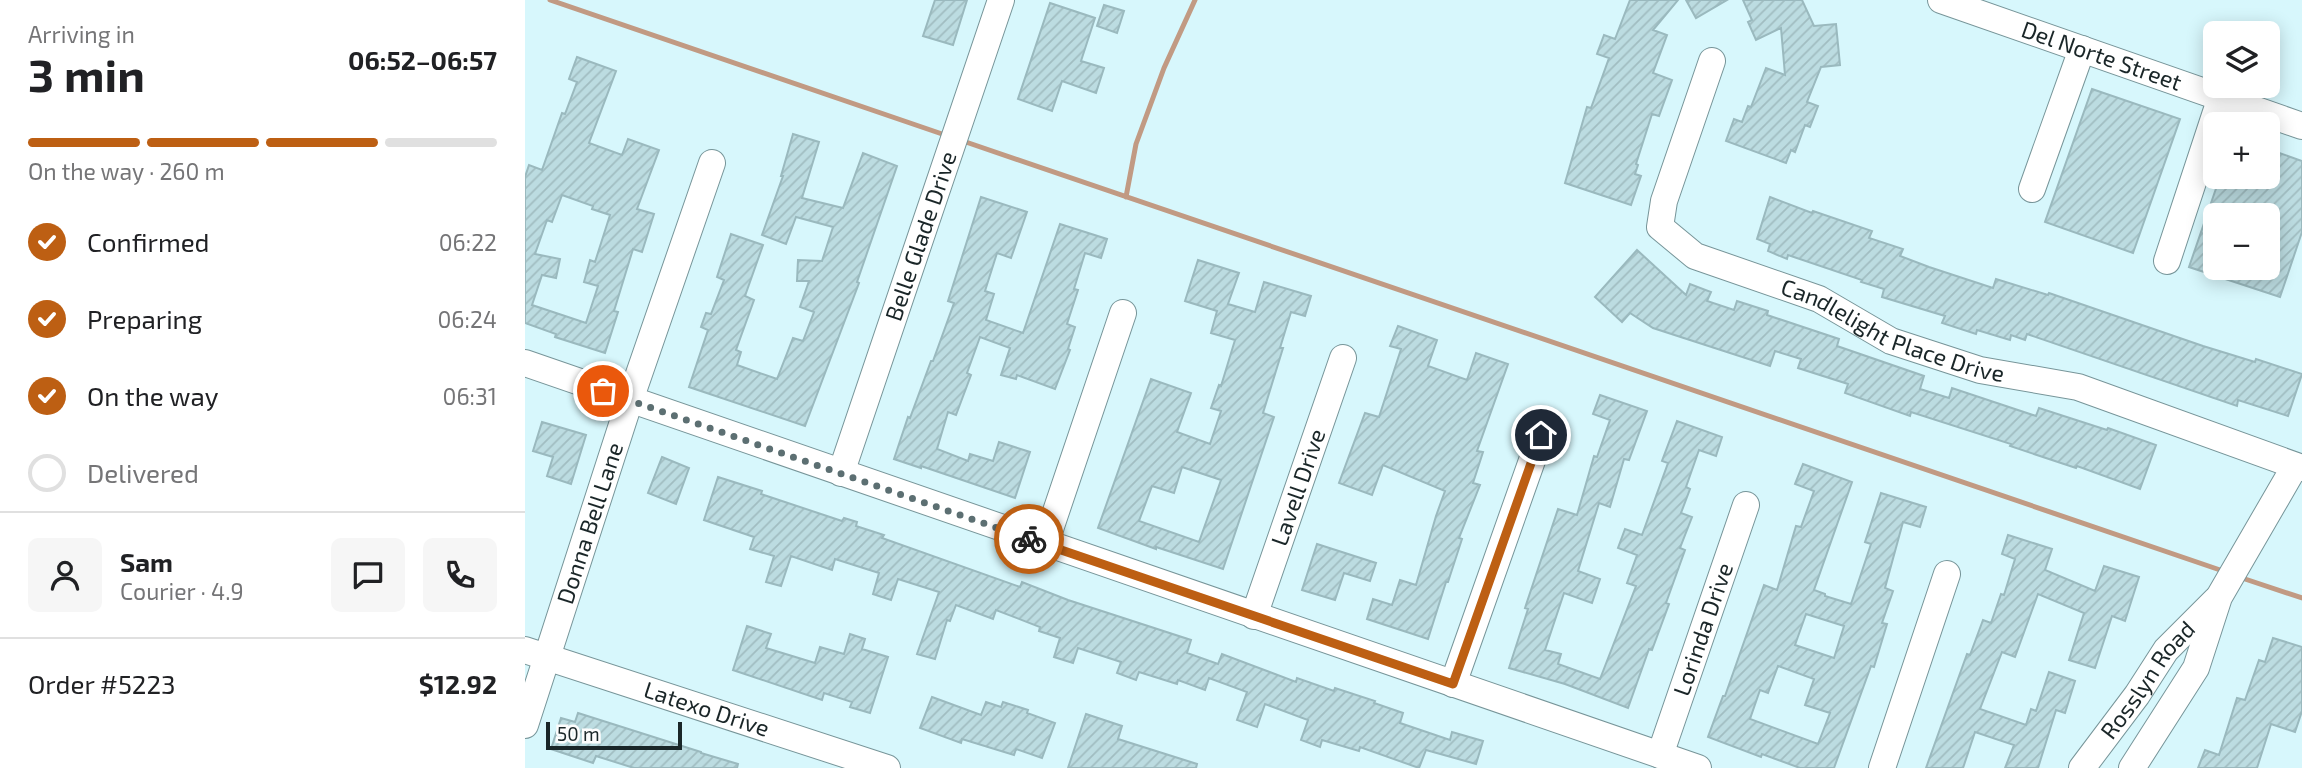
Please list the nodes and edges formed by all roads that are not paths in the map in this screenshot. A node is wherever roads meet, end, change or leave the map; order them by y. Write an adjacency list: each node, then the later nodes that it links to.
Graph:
1 (1001, 0): 18 (street, Belle Glade Drive)
2 (1941, 0): 3 (street, Del Norte Street)
3 (2082, 49): 5 (street, Del Norte Street); 10 (street)
4 (1712, 61): 17 (street, Candlelight Place Drive)
5 (2203, 91)
6 (2221, 98): 11 (street)
7 (2224, 98): 8 (street, Del Norte Street)
8 (2302, 126)
9 (712, 163): 15 (street, Donna Bell Lane)
10 (2032, 190)
11 (2167, 261)
12 (1123, 313): 20 (street)
13 (1343, 358): 23 (street, Lavell Drive)
14 (525, 363): 15 (street)
15 (630, 400): 18 (street); 24 (street, Donna Bell Lane)
16 (1541, 435): 25 (street)
17 (2299, 467): 22 (street, Rosslyn Road)
18 (841, 473): 20 (street)
19 (1746, 505): 27 (street, Lorinda Drive)
20 (1045, 544): 23 (street)
21 (1947, 574): 30 (street)
22 (2219, 597): 31 (street, Rosslyn Road); 32 (street, Rosslyn Road)
23 (1254, 616): 25 (street)
24 (536, 654): 26 (street, Donna Bell Lane); 28 (street, Latexo Drive)
25 (1453, 684): 27 (street)
26 (525, 725)
27 (1660, 755): 29 (street)
28 (887, 768)
29 (1698, 768)
30 (1882, 768)
31 (2082, 768)
32 (2133, 768)

